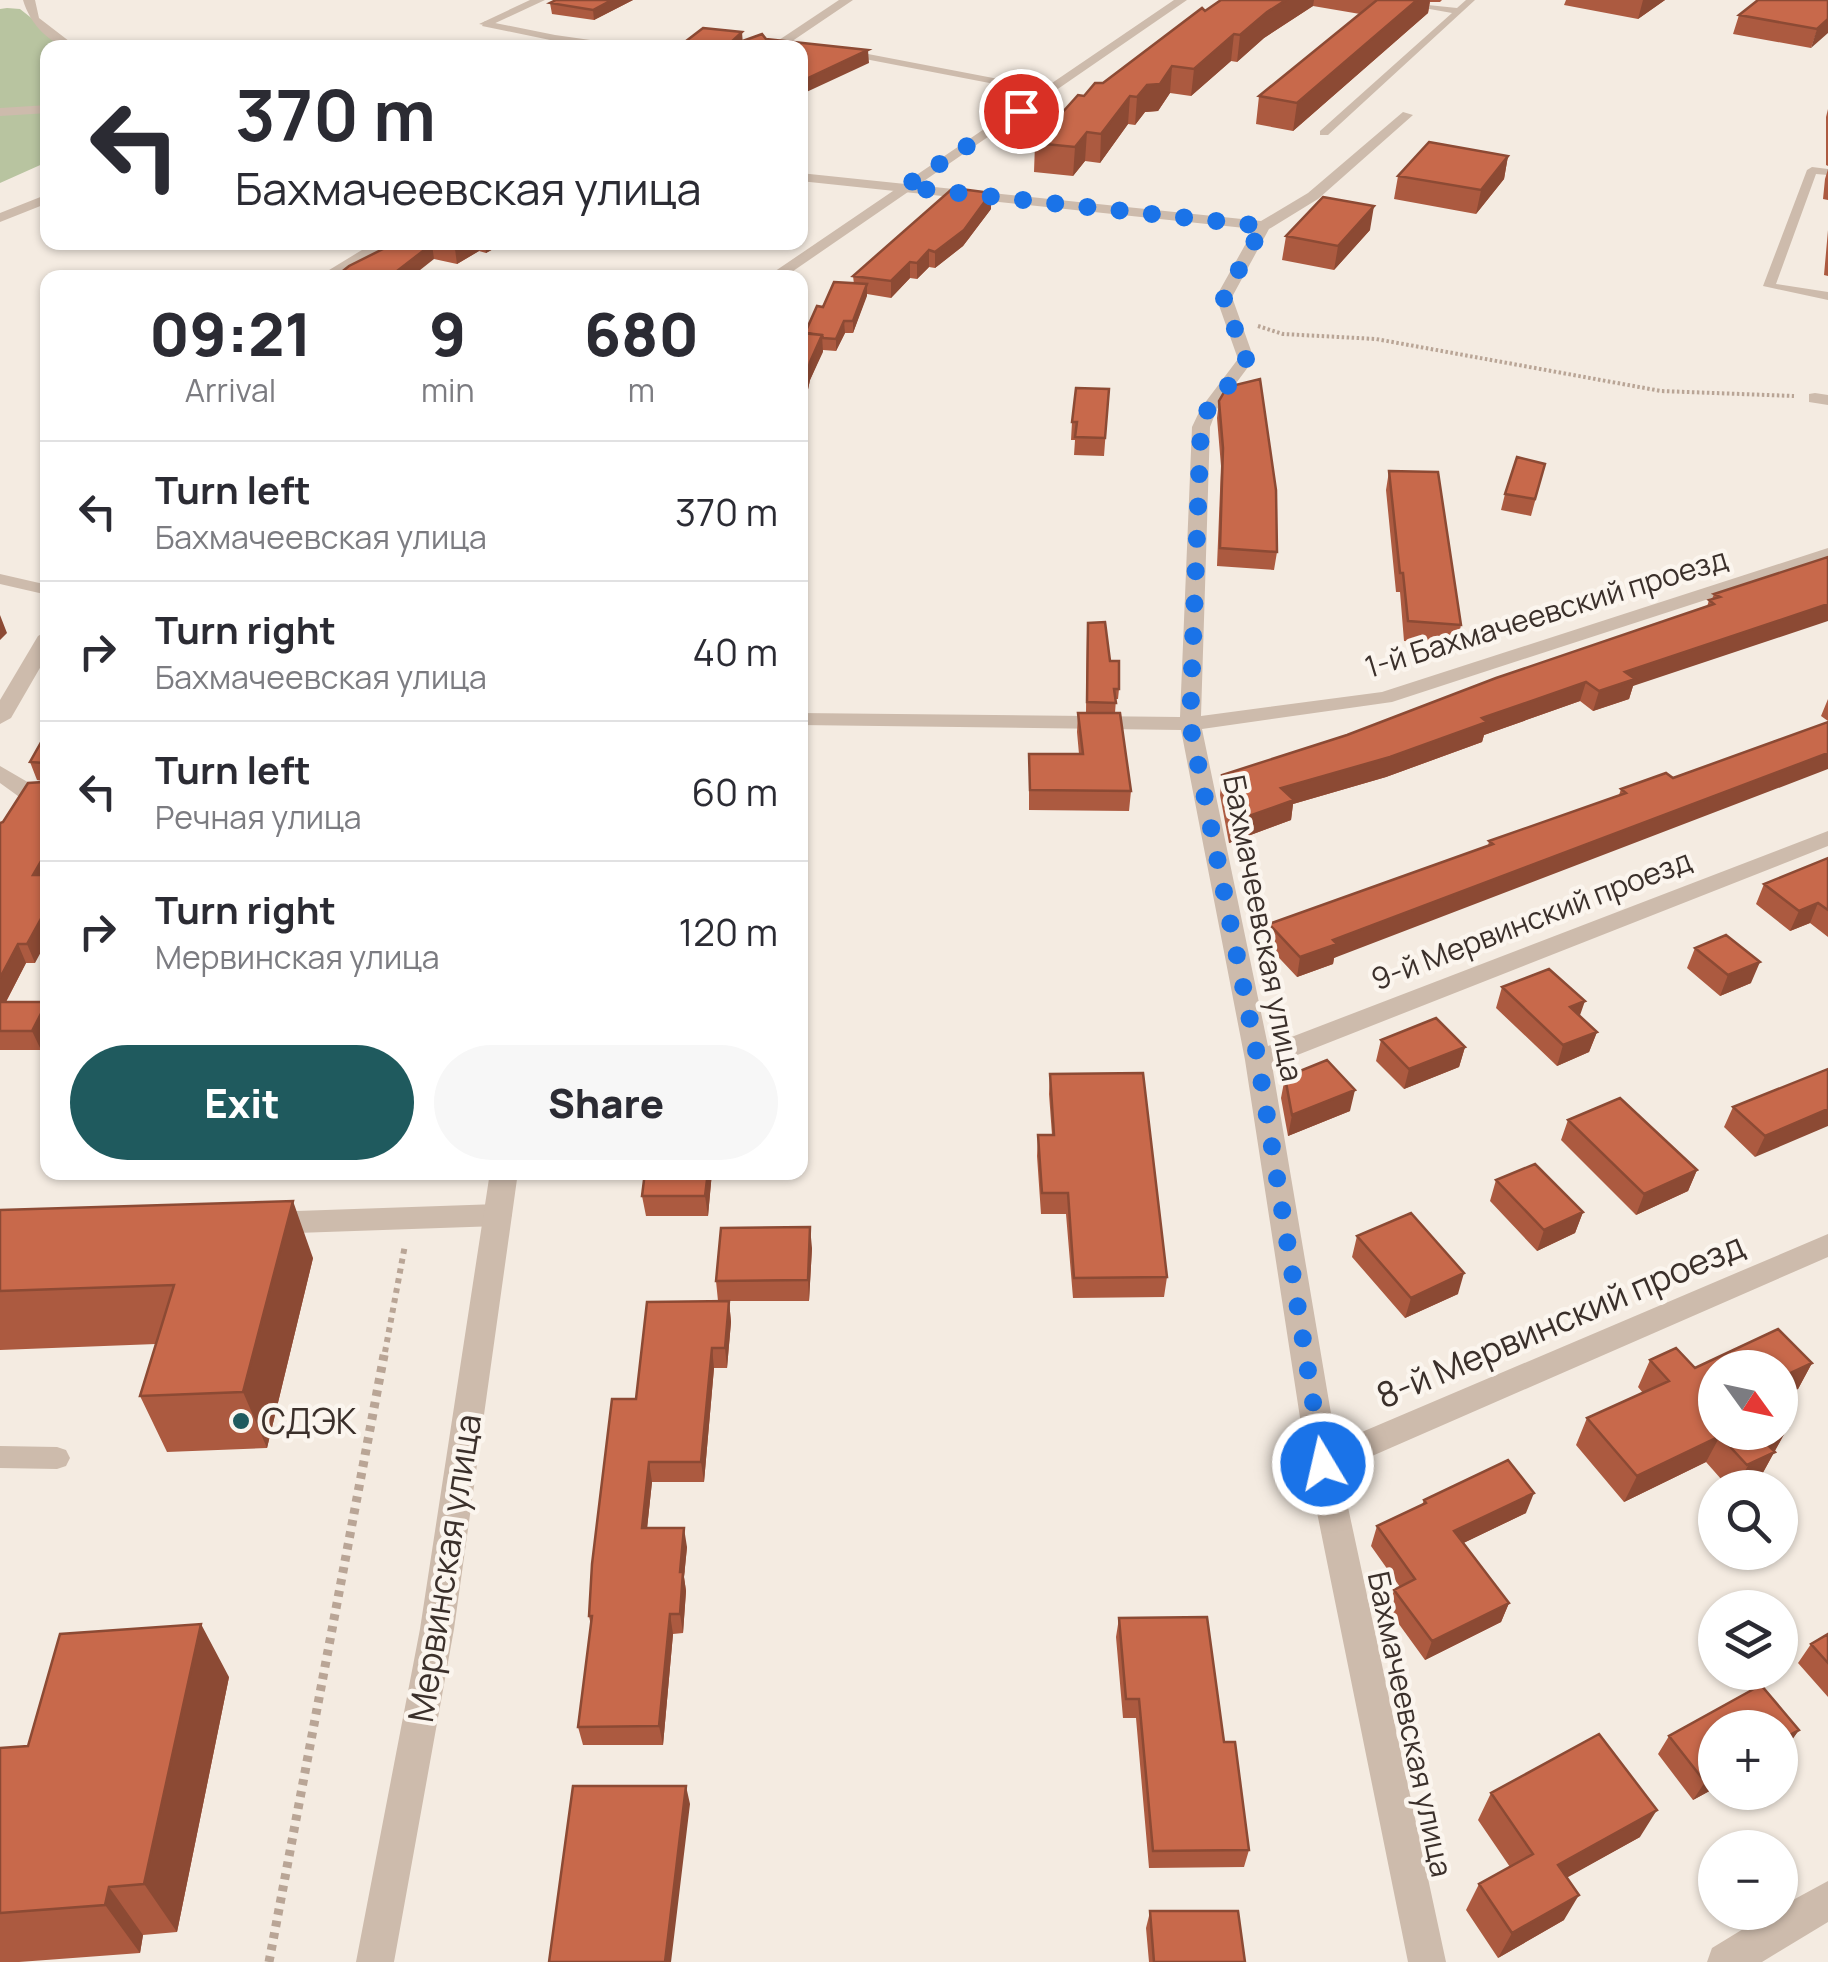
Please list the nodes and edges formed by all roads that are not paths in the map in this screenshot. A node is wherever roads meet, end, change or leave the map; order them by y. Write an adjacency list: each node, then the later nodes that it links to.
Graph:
1 (30, 0): 9 (street)
2 (539, 0): 8 (street)
3 (847, 0): 11 (street)
4 (1181, 0): 13 (street)
5 (1383, 0): 7 (lane)
6 (1471, 0): 7 (lane)
7 (1459, 11): 17 (lane)
8 (486, 24): 10 (lane)
9 (62, 40)
10 (573, 40)
11 (785, 40)
12 (830, 50): 13 (lane)
13 (1051, 92): 20 (street)
14 (40, 110): 15 (street)
15 (0, 112)
16 (1408, 116): 23 (street)
17 (1324, 132)
18 (1828, 172): 27 (lane)
19 (808, 178): 20 (street)
20 (904, 187): 23 (street); 26 (street)
21 (40, 201): 22 (street)
22 (0, 218)
23 (1263, 226): 34 (street, Бахмачеевская улица)
24 (372, 250): 25 (street)
25 (337, 270)
26 (784, 270)
27 (1828, 296)
28 (1828, 554): 34 (street, 1-й Бахмачеевский проезд)
29 (0, 579): 30 (lane)
30 (40, 588)
31 (40, 650): 32 (street)
32 (0, 718)
33 (808, 719): 34 (street, 1-й Бахмачеевский проезд)
34 (1190, 724): 38 (street, Бахмачеевская улица)
35 (0, 773): 36 (street)
36 (30, 796)
37 (1828, 838): 38 (street, 9-й Мервинский проезд)
38 (1258, 1060): 45 (street, Бахмачеевская улица)
39 (503, 1180): 40 (street, Мервинская улица)
40 (498, 1216): 41 (street); 47 (street, Мервинская улица)
41 (234, 1224)
42 (1828, 1245): 45 (street, 8-й Мервинский проезд)
43 (0, 1457): 44 (lane)
44 (57, 1458)
45 (1323, 1464): 48 (street, Бахмачеевская улица)
46 (1828, 1900): 49 (street)
47 (375, 1962)
48 (1428, 1962)
49 (1726, 1962)

